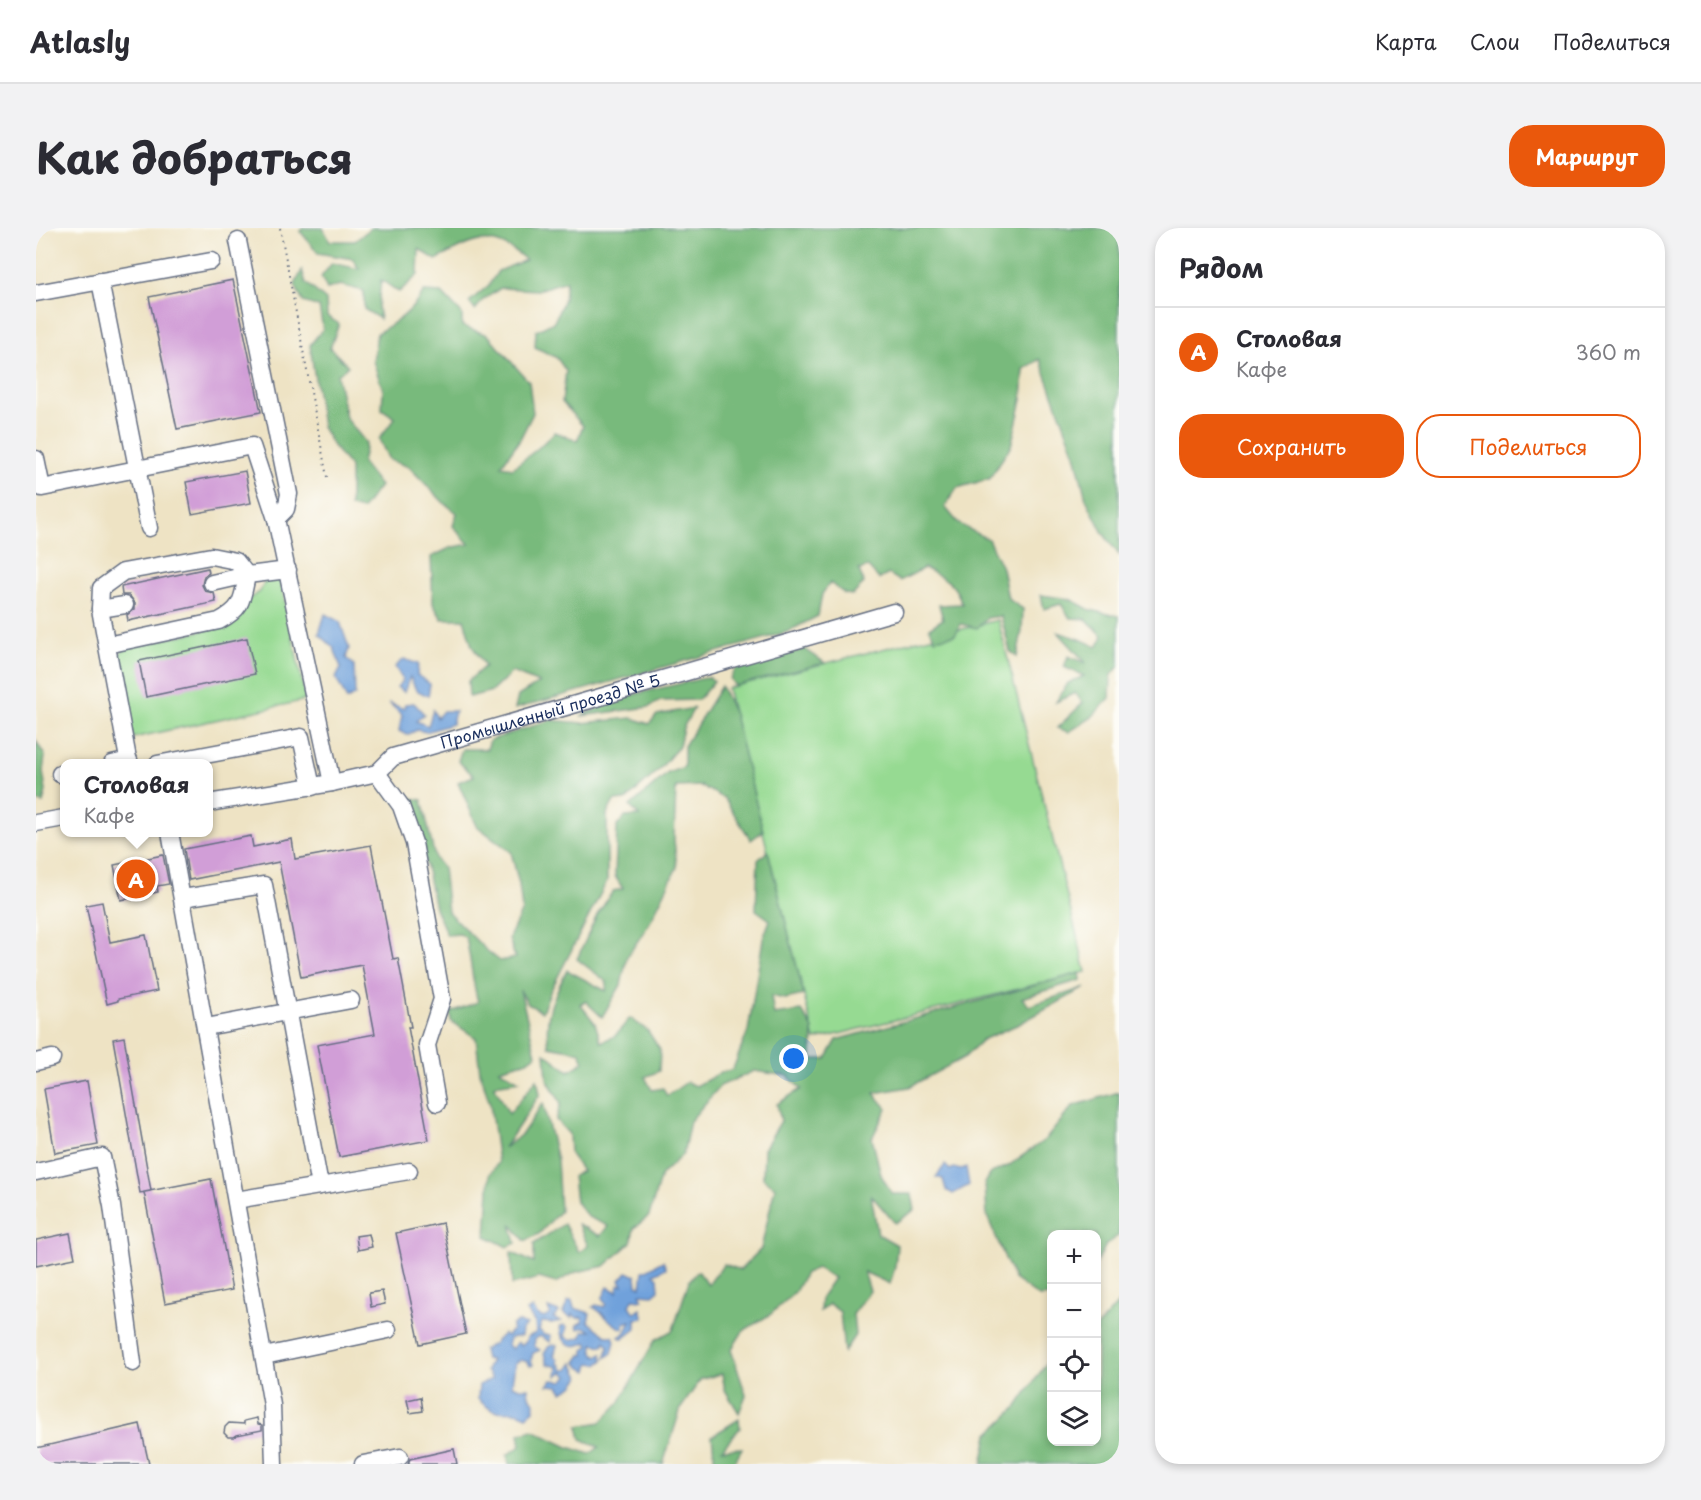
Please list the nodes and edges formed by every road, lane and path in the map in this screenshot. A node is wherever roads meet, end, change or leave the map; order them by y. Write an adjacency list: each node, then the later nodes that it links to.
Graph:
1 (280, 228): 8 (path)
2 (238, 241): 9 (street)
3 (211, 261): 4 (street)
4 (100, 281): 5 (street); 7 (street)
5 (36, 293)
6 (36, 459): 7 (street)
7 (138, 469): 9 (street); 10 (street)
8 (327, 477)
9 (276, 519): 11 (street)
10 (149, 528)
11 (288, 570): 12 (street); 21 (street)
12 (247, 575): 13 (street); 15 (street); 17 (street)
13 (212, 583)
14 (125, 605): 15 (street)
15 (100, 609): 17 (street)
16 (894, 612): 20 (street, Промышленный проезд № 5)
17 (107, 645): 18 (street)
18 (128, 759)
19 (184, 759): 22 (street)
20 (377, 773): 21 (street); 31 (street)
21 (332, 783): 22 (street)
22 (312, 787): 23 (street)
23 (213, 802)
24 (60, 819): 25 (street)
25 (36, 823)
26 (171, 837): 27 (street)
27 (183, 898): 29 (street); 30 (street)
28 (351, 1000): 29 (street)
29 (288, 1012): 30 (street); 34 (street)
30 (206, 1027): 35 (street)
31 (437, 1103)
32 (409, 1171): 34 (street)
33 (36, 1172): 38 (street)
34 (320, 1186): 35 (street)
35 (236, 1200): 37 (street)
36 (387, 1330): 37 (street)
37 (264, 1356): 40 (street)
38 (133, 1363)
39 (400, 1457): 41 (street)
40 (274, 1464)
41 (363, 1464)

